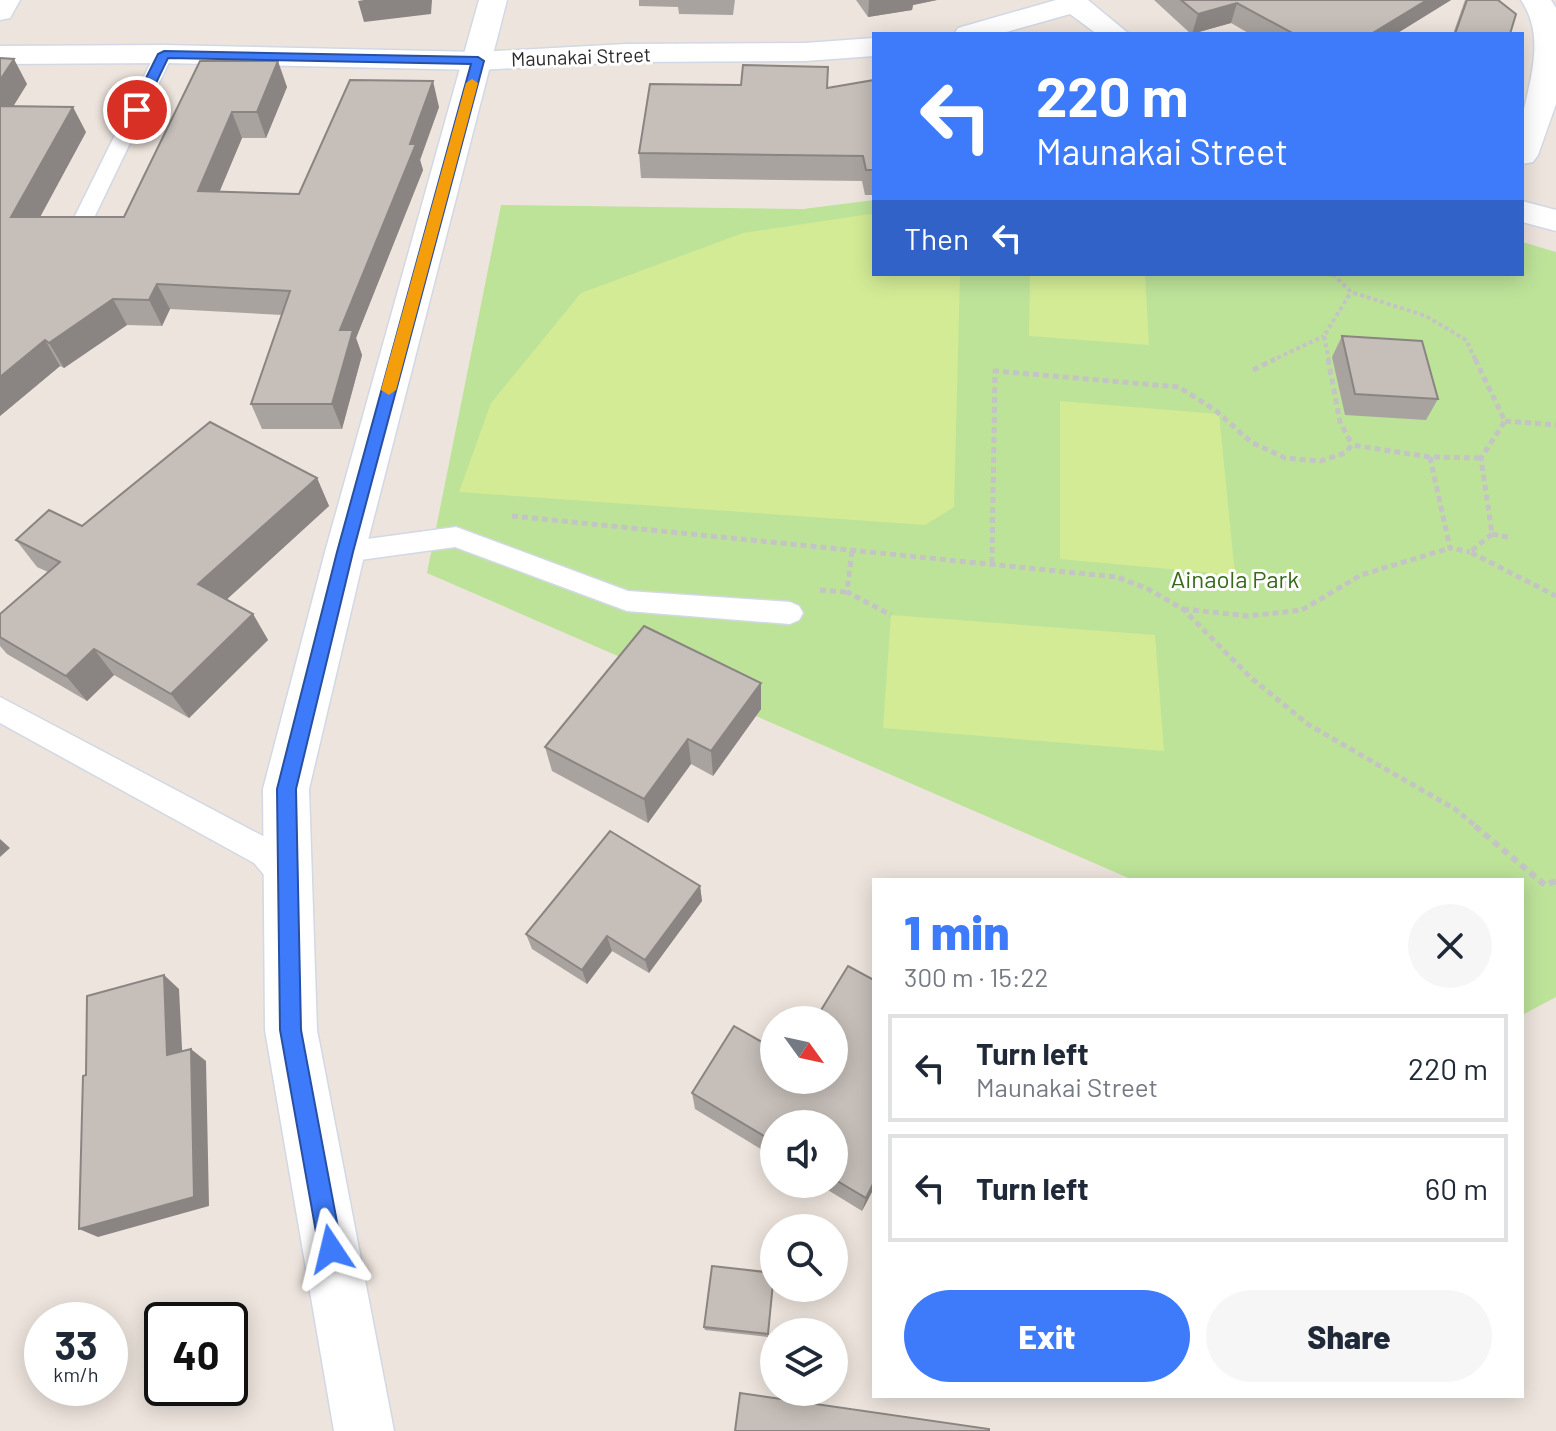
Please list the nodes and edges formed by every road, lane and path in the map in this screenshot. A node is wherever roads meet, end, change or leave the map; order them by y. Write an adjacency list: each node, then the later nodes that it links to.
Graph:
1 (6, 0): 5 (street)
2 (493, 0): 11 (street)
3 (1535, 0): 12 (street)
4 (1072, 2): 6 (street); 7 (street)
5 (0, 12)
6 (974, 32)
7 (1112, 32)
8 (872, 47): 11 (street, Maunakai Street)
9 (164, 54): 10 (street, Maunakai Street); 11 (street, Maunakai Street); 15 (lane)
10 (0, 55)
11 (478, 61): 30 (street)
12 (1524, 150)
13 (1524, 212): 14 (street)
14 (1556, 221)
15 (82, 222)
16 (1335, 276): 17 (path)
17 (1351, 292): 18 (path); 20 (path)
18 (1324, 336): 19 (path); 22 (path)
19 (1253, 370)
20 (1505, 421): 21 (path); 24 (path)
21 (1556, 425)
22 (1352, 445): 23 (path); 32 (path)
23 (1430, 457): 24 (path); 28 (path)
24 (1481, 458): 26 (path)
25 (499, 515): 29 (path)
26 (1492, 534): 27 (path); 31 (path)
27 (1512, 538)
28 (1450, 548): 31 (path); 34 (path)
29 (852, 550): 32 (path); 36 (path)
30 (345, 552): 35 (lane); 38 (street)
31 (1470, 552): 33 (path)
32 (992, 563): 34 (path)
33 (1556, 596)
34 (1183, 609): 39 (path)
35 (790, 613)
36 (891, 615)
37 (0, 709): 38 (lane)
38 (288, 880): 40 (street)
39 (1556, 881)
40 (364, 1431)

